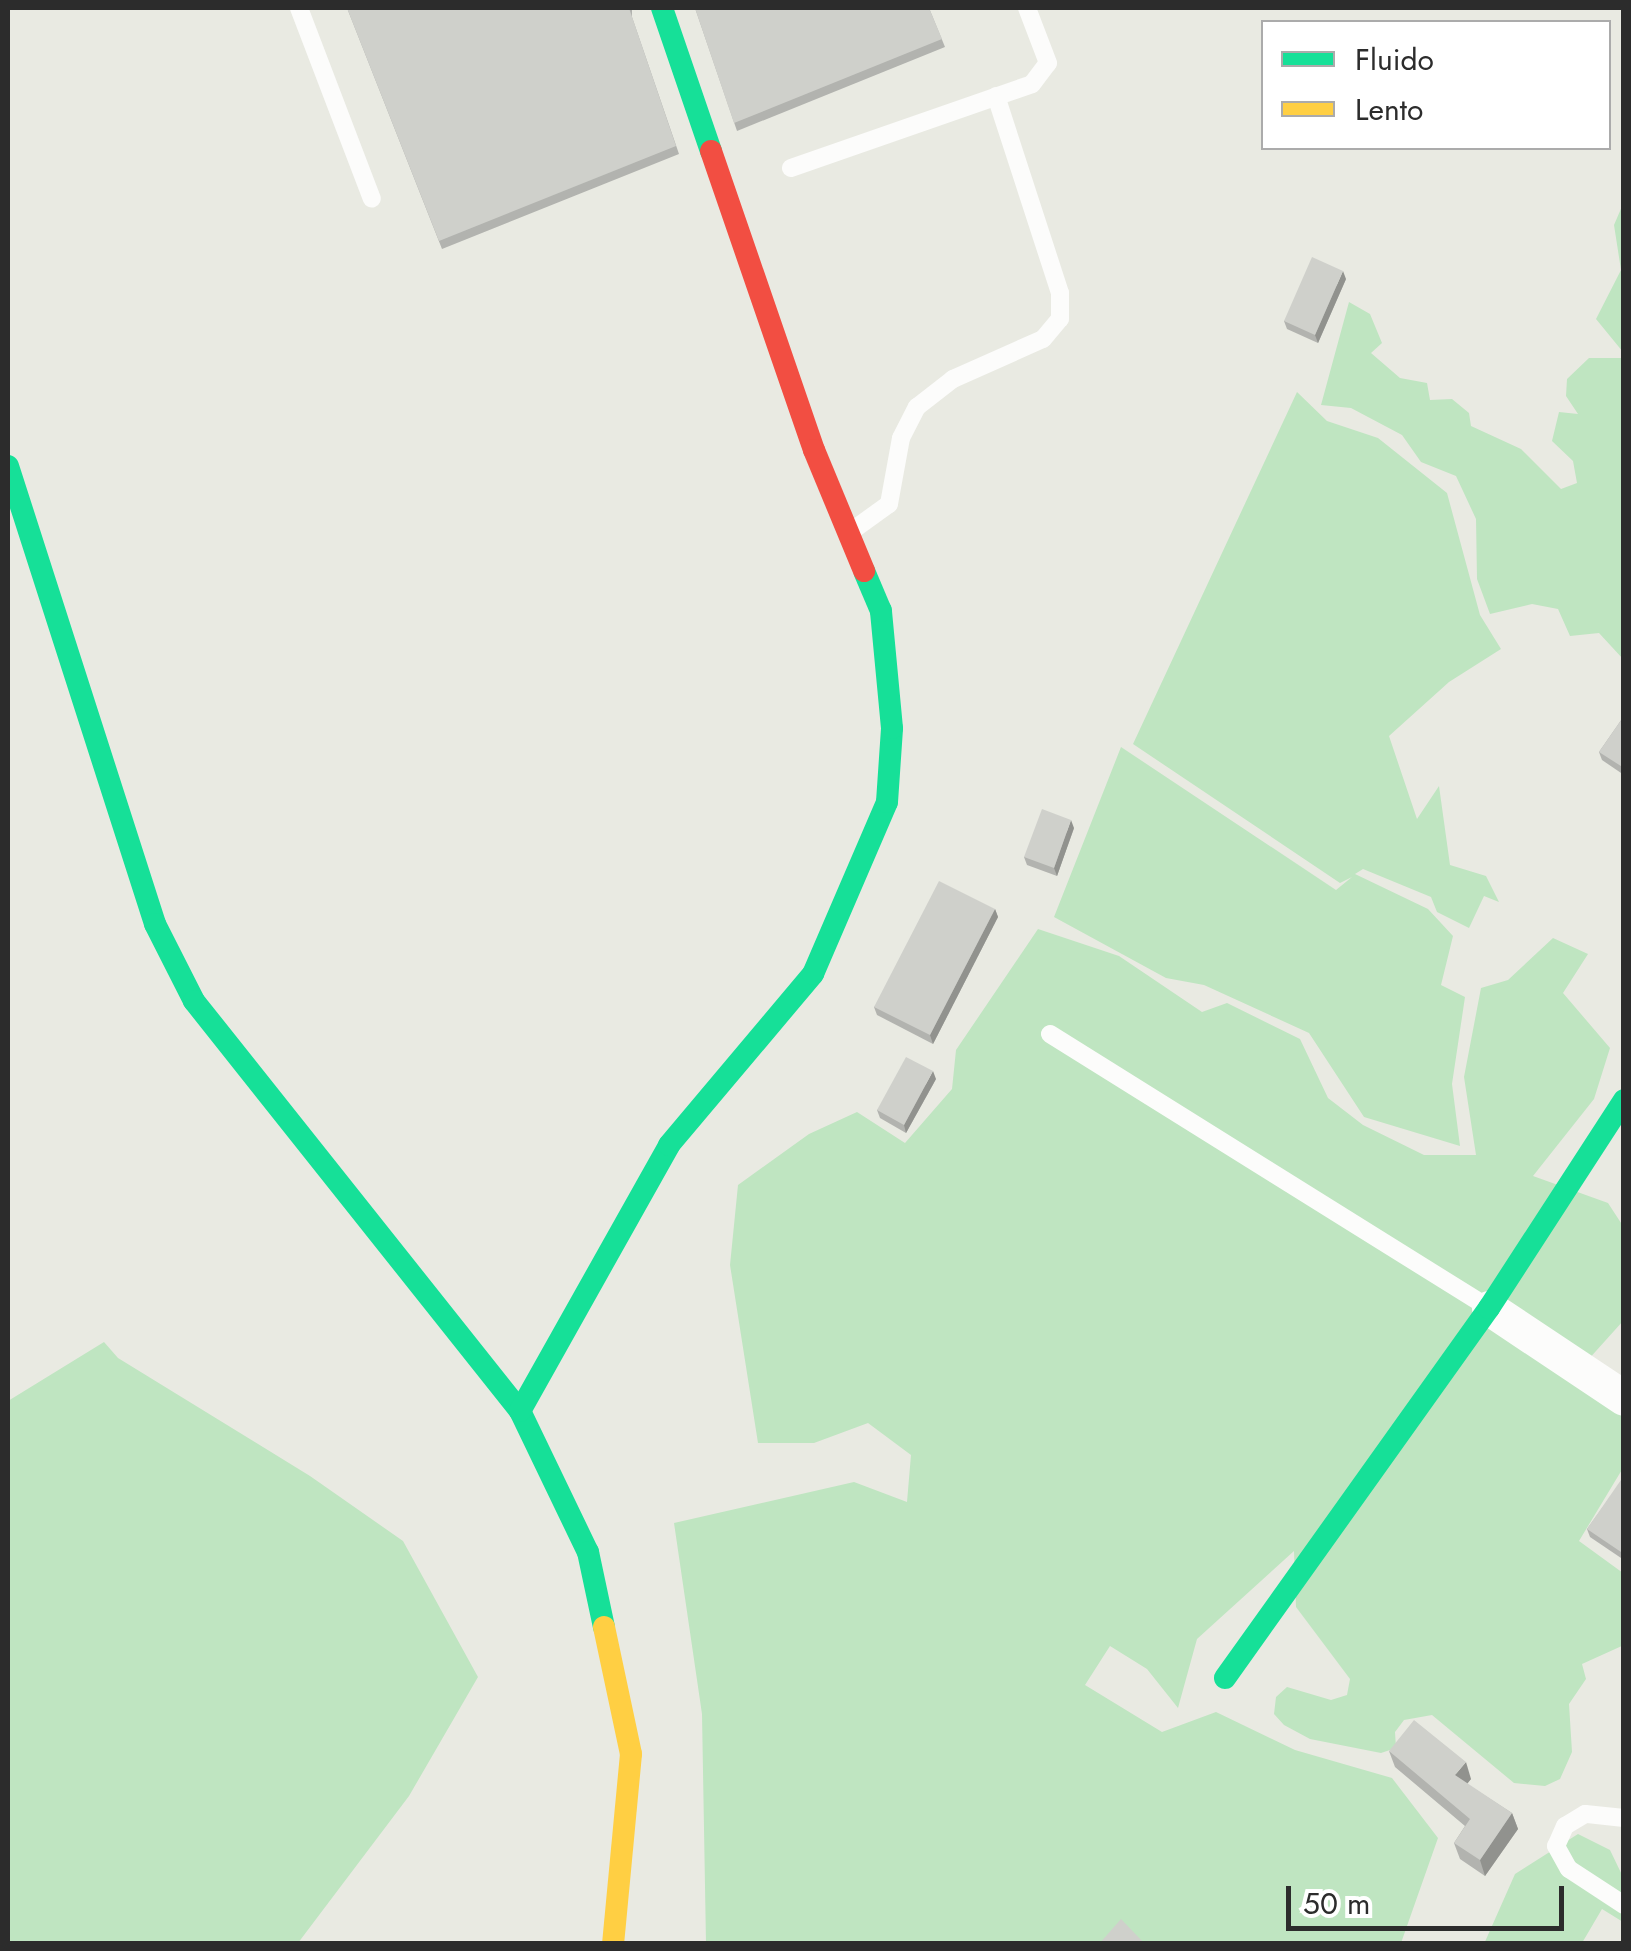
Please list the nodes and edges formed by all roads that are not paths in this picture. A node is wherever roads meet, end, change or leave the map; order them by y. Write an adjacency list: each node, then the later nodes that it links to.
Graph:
1 (299, 8): 6 (lane)
2 (662, 8): 8 (main road)
3 (1027, 8): 4 (lane)
4 (996, 96): 5 (lane); 8 (lane)
5 (791, 168)
6 (372, 200)
7 (8, 466): 13 (main road)
8 (849, 533): 13 (main road)
9 (1050, 1034): 11 (lane)
10 (1624, 1100): 11 (main road)
11 (1489, 1308): 12 (street); 14 (main road)
12 (1624, 1398)
13 (520, 1410): 17 (main road)
14 (1225, 1678)
15 (1624, 1818): 16 (lane)
16 (1624, 1905)
17 (614, 1944)

